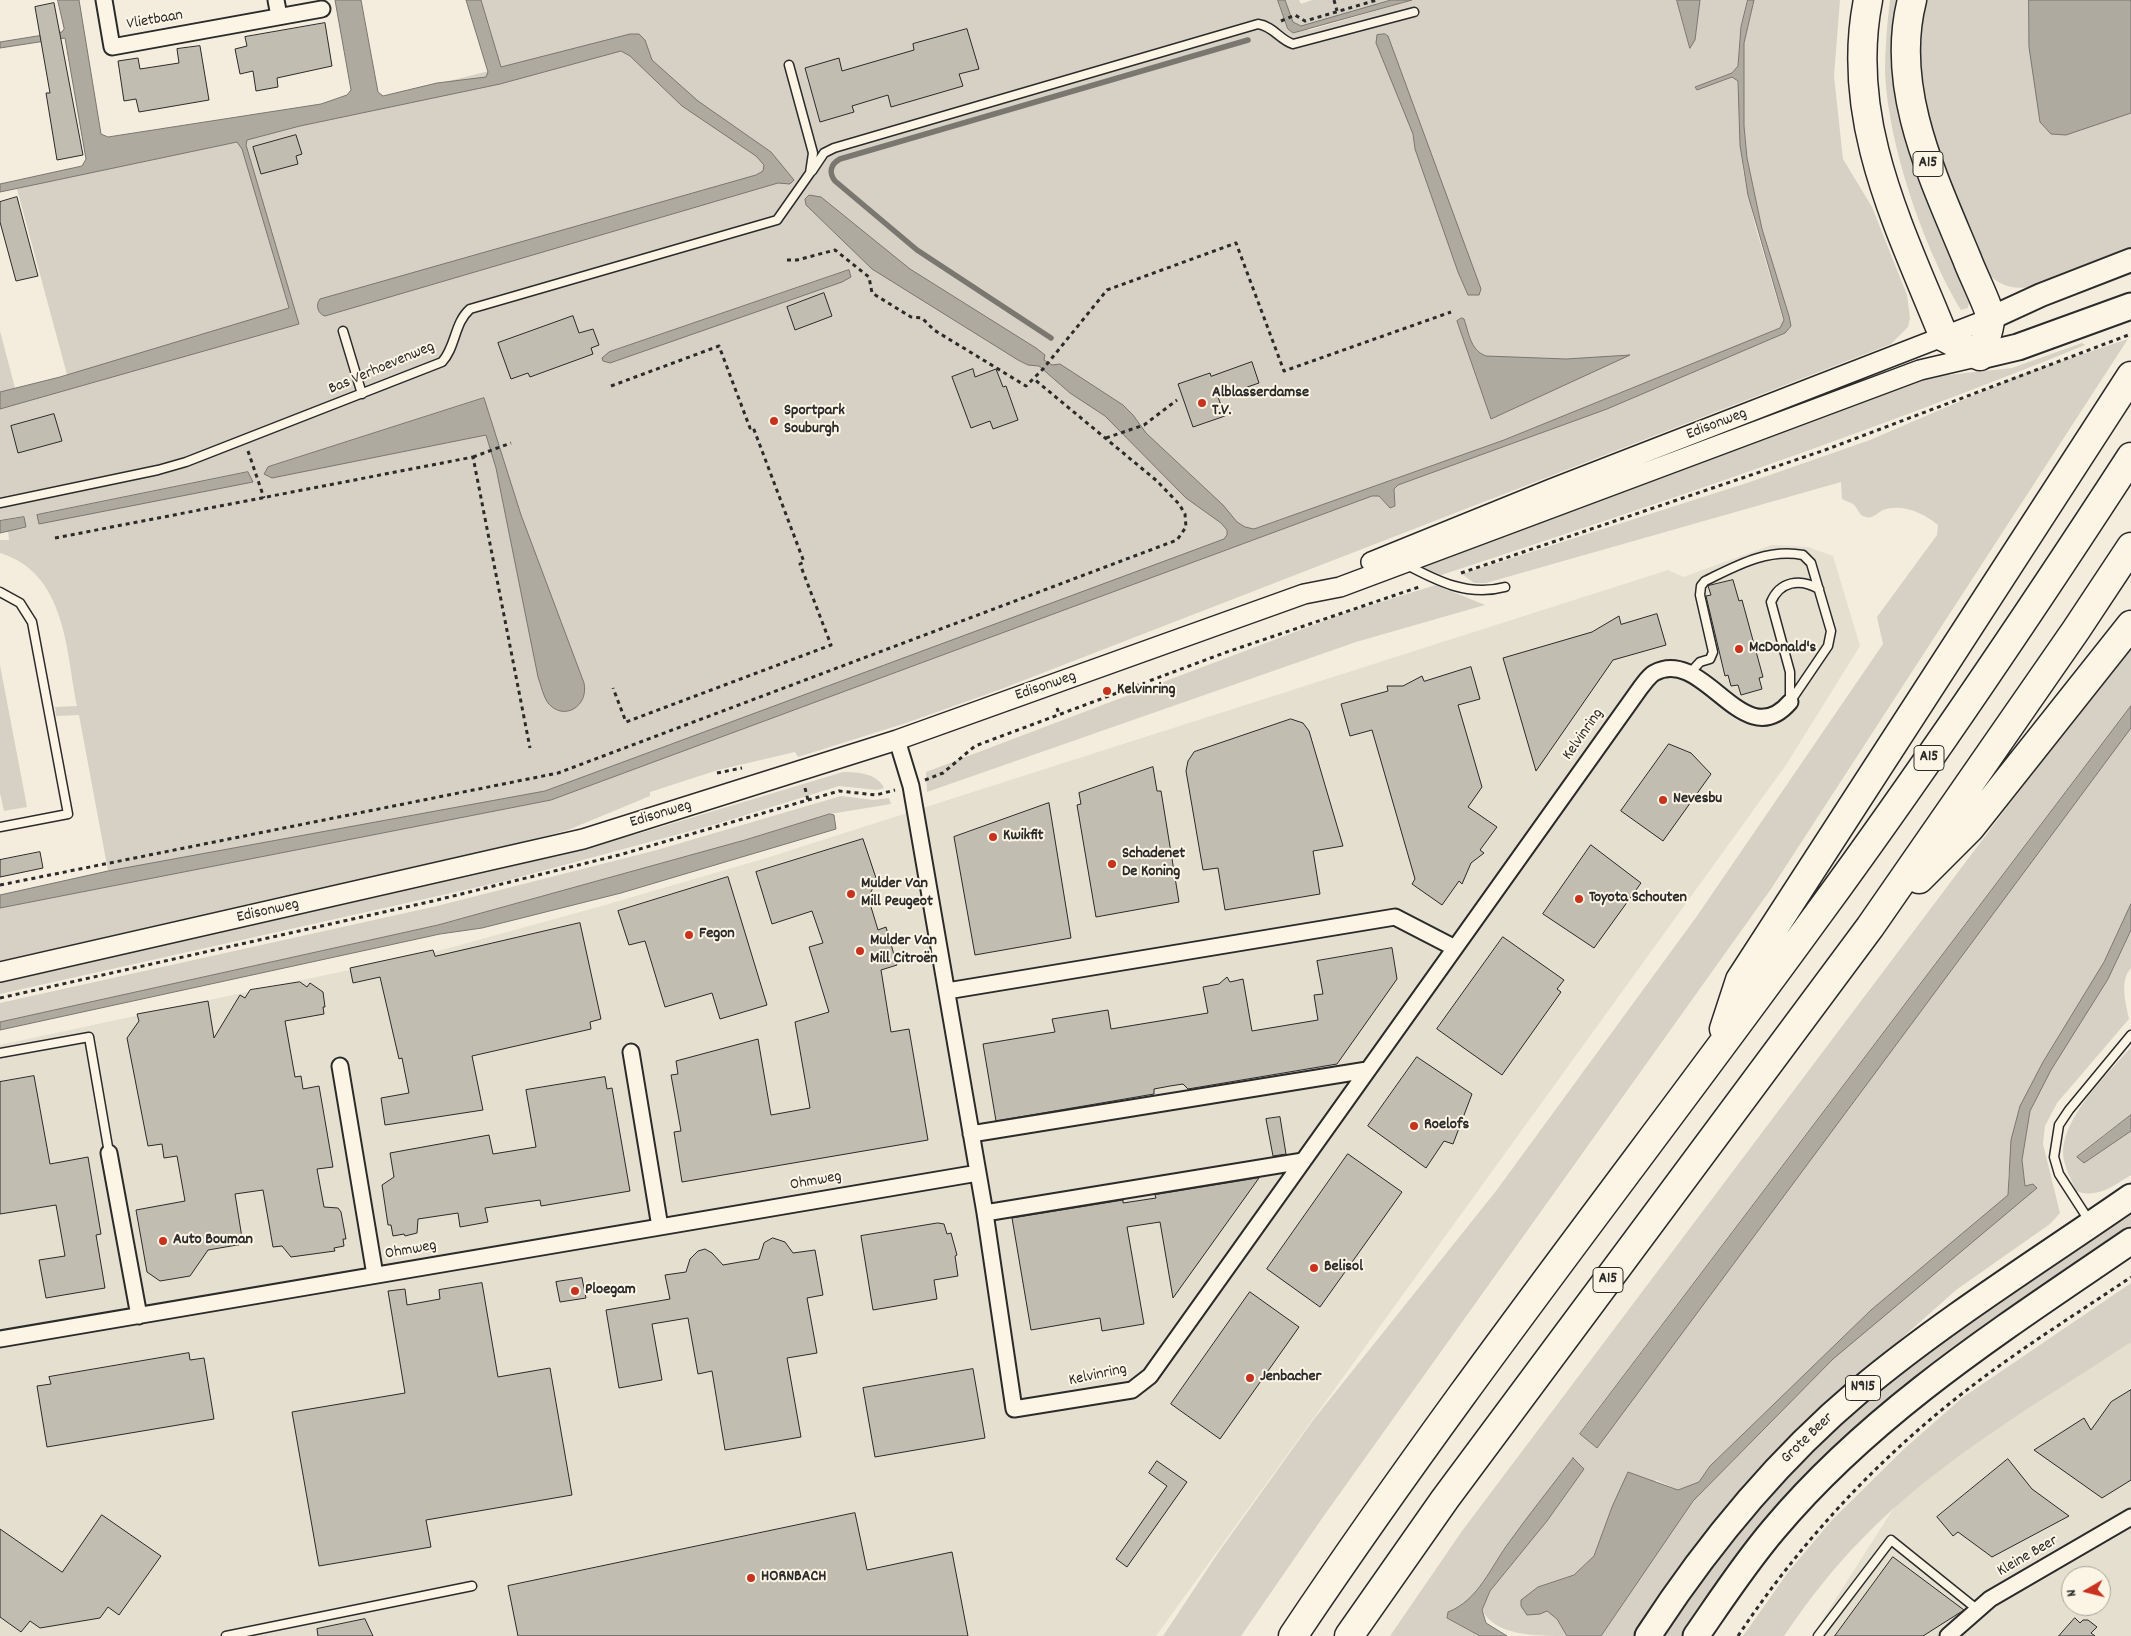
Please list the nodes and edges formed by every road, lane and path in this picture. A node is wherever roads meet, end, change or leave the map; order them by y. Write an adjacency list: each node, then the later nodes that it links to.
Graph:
1 (276, 0): 10 (street)
2 (1334, 0): 8 (path)
3 (1376, 0): 8 (path)
4 (1868, 0): 21 (highway)
5 (1912, 0): 18 (highway, A15)
6 (107, 1): 10 (street, Vlietbaan)
7 (322, 9): 10 (street, Vlietbaan)
8 (1338, 11): 11 (path)
9 (1414, 12): 13 (lane)
10 (280, 16)
11 (1281, 20)
12 (789, 65): 13 (lane)
13 (810, 173): 27 (lane, Bas Verhoevenweg)
14 (787, 260): 25 (path)
15 (2131, 260): 18 (main road, Edisonweg)
16 (2123, 309): 23 (main road, Edisonweg)
17 (1451, 312): 25 (path)
18 (1991, 318): 21 (street, Edisonweg); 23 (highway)
19 (343, 331): 27 (lane)
20 (2131, 334): 22 (path)
21 (1944, 337): 23 (highway); 42 (street, Edisonweg)
22 (2093, 348)
23 (1980, 356): 38 (street, Edisonweg)
24 (2131, 376): 59 (highway, A15)
25 (1034, 379): 29 (path)
26 (611, 386): 45 (path)
27 (362, 394): 30 (lane, Bas Verhoevenweg)
28 (1177, 400): 29 (path)
29 (1105, 438): 52 (path)
30 (245, 440): 34 (path); 35 (lane, Bas Verhoevenweg)
31 (511, 443): 33 (path)
32 (2131, 456): 59 (highway, A15)
33 (473, 457): 34 (path); 50 (path)
34 (264, 498): 36 (path)
35 (0, 503)
36 (55, 538)
37 (2131, 547): 53 (highway, A15)
38 (1403, 564): 39 (lane); 42 (street, Edisonweg)
39 (1505, 587)
40 (1819, 589): 44 (lane); 46 (lane); 46 (lane)
41 (0, 592): 51 (lane)
42 (1304, 594): 49 (street, Edisonweg)
43 (2131, 625): 53 (highway, A15)
44 (1690, 673): 46 (street, Kelvinring); 54 (street, Kelvinring)
45 (614, 688)
46 (1790, 702)
47 (1057, 708): 48 (path)
48 (1059, 714)
49 (897, 740): 55 (street, Edisonweg); 56 (street, Kelvinring)
50 (530, 748)
51 (0, 827)
52 (0, 885)
53 (1870, 927): 81 (highway, A15)
54 (1455, 948): 56 (street); 62 (street, Kelvinring)
55 (0, 972)
56 (946, 991): 63 (street, Kelvinring)
57 (2131, 1035): 69 (lane)
58 (631, 1052): 70 (street)
59 (1716, 1052): 80 (highway, A15)
60 (0, 1053): 64 (lane)
61 (340, 1066): 72 (street, Ohmweg)
62 (1367, 1070): 63 (street); 65 (street, Kelvinring)
63 (971, 1134): 66 (street, Kelvinring)
64 (109, 1154): 74 (street)
65 (1303, 1161): 68 (street); 68 (street, Kelvinring)
66 (978, 1173): 68 (street, Kelvinring); 70 (street, Ohmweg)
67 (2131, 1198): 69 (main road, Grote Beer / N915)
68 (985, 1213)
69 (2092, 1224): 82 (main road, Grote Beer / N915)
70 (660, 1227): 72 (street, Ohmweg)
71 (2131, 1241): 83 (main road, N915)
72 (375, 1275): 74 (street, Ohmweg)
73 (2131, 1277): 84 (path)
74 (139, 1316): 75 (street, Ohmweg)
75 (0, 1339)
76 (2131, 1517): 78 (street, Kleine Beer)
77 (472, 1586): 79 (lane)
78 (1978, 1610): 85 (lane); 86 (street, Kleine Beer)
79 (226, 1636)
80 (1293, 1636)
81 (1349, 1636)
82 (1648, 1636)
83 (1696, 1636)
84 (1738, 1636)
85 (1818, 1636)
86 (1948, 1636)

